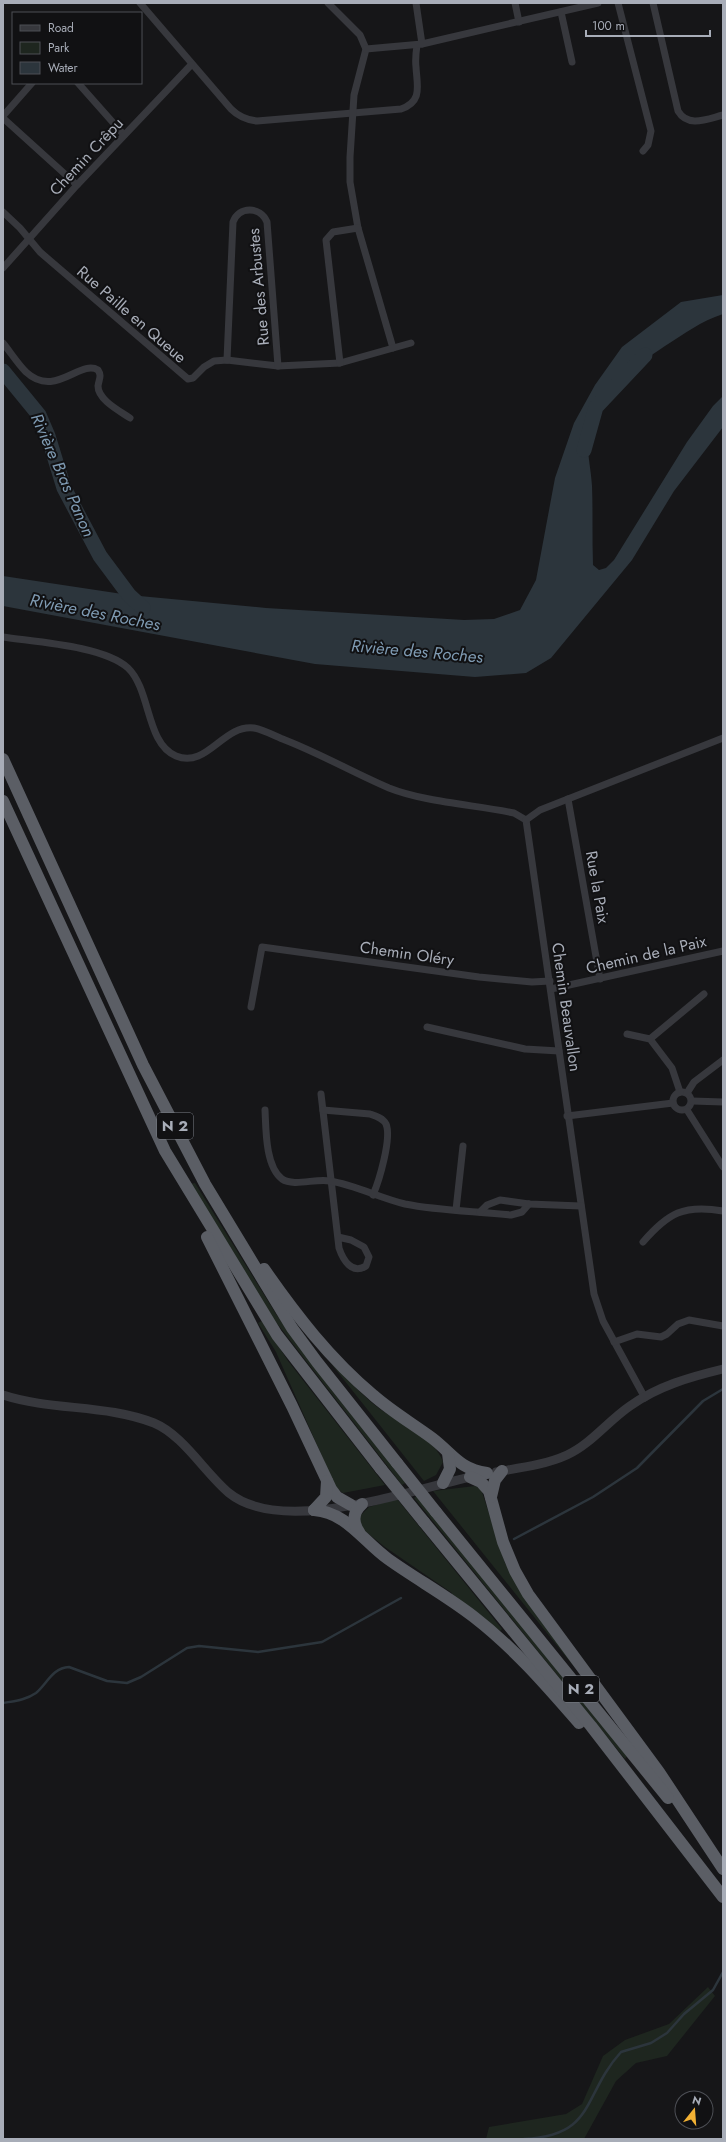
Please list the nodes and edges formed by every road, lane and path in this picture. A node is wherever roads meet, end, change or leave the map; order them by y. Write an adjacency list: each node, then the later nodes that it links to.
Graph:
1 (140, 3): 13 (street)
2 (328, 3): 11 (street)
3 (416, 3): 10 (street)
4 (516, 3): 9 (street)
5 (598, 3): 8 (street)
6 (618, 3): 20 (street)
7 (653, 3): 17 (street)
8 (561, 12): 9 (street); 12 (street)
9 (519, 22): 10 (street)
10 (420, 44): 11 (street); 16 (street)
11 (366, 49): 16 (street)
12 (572, 62)
13 (191, 65): 16 (street); 19 (street, Chemin Crêpu)
14 (31, 84): 18 (street)
15 (79, 84): 19 (street)
16 (352, 112): 23 (street)
17 (723, 115)
18 (3, 117): 21 (street)
19 (124, 135): 21 (street, Chemin Crêpu)
20 (643, 151)
21 (77, 185): 24 (street, Chemin Crêpu)
22 (3, 212): 24 (street, Rue Paille en Queue)
23 (358, 228): 28 (street); 30 (street)
24 (29, 239): 25 (street, Chemin Crêpu); 29 (street, Rue Paille en Queue)
25 (3, 268)
26 (3, 343): 32 (street)
27 (411, 343): 28 (street, Rue Paille en Queue)
28 (394, 348): 30 (street, Rue Paille en Queue)
29 (227, 360): 31 (street, Rue Paille en Queue); 31 (street, Rue des Arbustes)
30 (340, 363): 31 (street, Rue Paille en Queue)
31 (278, 366)
32 (130, 418)
33 (3, 637): 38 (street)
34 (723, 738): 36 (street)
35 (3, 759): 63 (highway, N 2)
36 (568, 800): 38 (street); 40 (street, Rue la Paix)
37 (3, 801): 60 (highway, N 2)
38 (526, 820): 41 (street, Chemin Beauvallon)
39 (723, 951): 40 (street, Chemin de la Paix)
40 (600, 979): 42 (street, Chemin de la Paix)
41 (550, 981): 42 (street, Chemin Beauvallon); 44 (street, Chemin Oléry)
42 (551, 989): 48 (street, Chemin Beauvallon)
43 (704, 994): 47 (street)
44 (251, 1007)
45 (427, 1028): 48 (street)
46 (627, 1034): 47 (street)
47 (650, 1039): 50 (street)
48 (559, 1051): 58 (street, Chemin Beauvallon)
49 (723, 1060): 50 (street)
50 (683, 1092): 52 (street); 54 (street)
51 (321, 1094): 56 (street)
52 (692, 1101): 53 (street); 57 (street)
53 (723, 1102)
54 (673, 1103): 57 (street); 58 (street)
55 (266, 1110): 62 (street)
56 (323, 1110): 62 (street); 64 (street)
57 (687, 1110): 61 (street)
58 (567, 1116): 66 (street, Chemin Beauvallon)
59 (463, 1146): 67 (street)
60 (165, 1151): 81 (highway); 87 (highway, N 2, bridge)
61 (723, 1167)
62 (331, 1181): 64 (street); 70 (street)
63 (205, 1184): 77 (highway); 88 (highway, N 2, bridge)
64 (373, 1195): 67 (street)
65 (529, 1204): 66 (street); 69 (street); 69 (street)
66 (581, 1206): 73 (street, Chemin Beauvallon)
67 (456, 1210): 69 (street)
68 (723, 1210): 71 (street)
69 (480, 1212)
70 (338, 1237): 70 (street)
71 (643, 1242)
72 (723, 1326): 73 (street)
73 (614, 1342): 76 (street, Chemin Beauvallon)
74 (723, 1369): 76 (street)
75 (3, 1395): 85 (street)
76 (645, 1398): 78 (street)
77 (448, 1453): 79 (highway); 82 (highway)
78 (502, 1471): 79 (street); 83 (highway)
79 (487, 1473): 80 (street)
80 (470, 1477): 82 (street); 83 (highway)
81 (326, 1480): 84 (highway); 85 (highway)
82 (443, 1483): 84 (street)
83 (491, 1496): 88 (highway)
84 (356, 1504): 85 (street); 86 (highway)
85 (314, 1510): 86 (highway)
86 (367, 1542): 87 (highway)
87 (661, 1818): 89 (highway, N 2)
88 (723, 1869)
89 (723, 1897)

